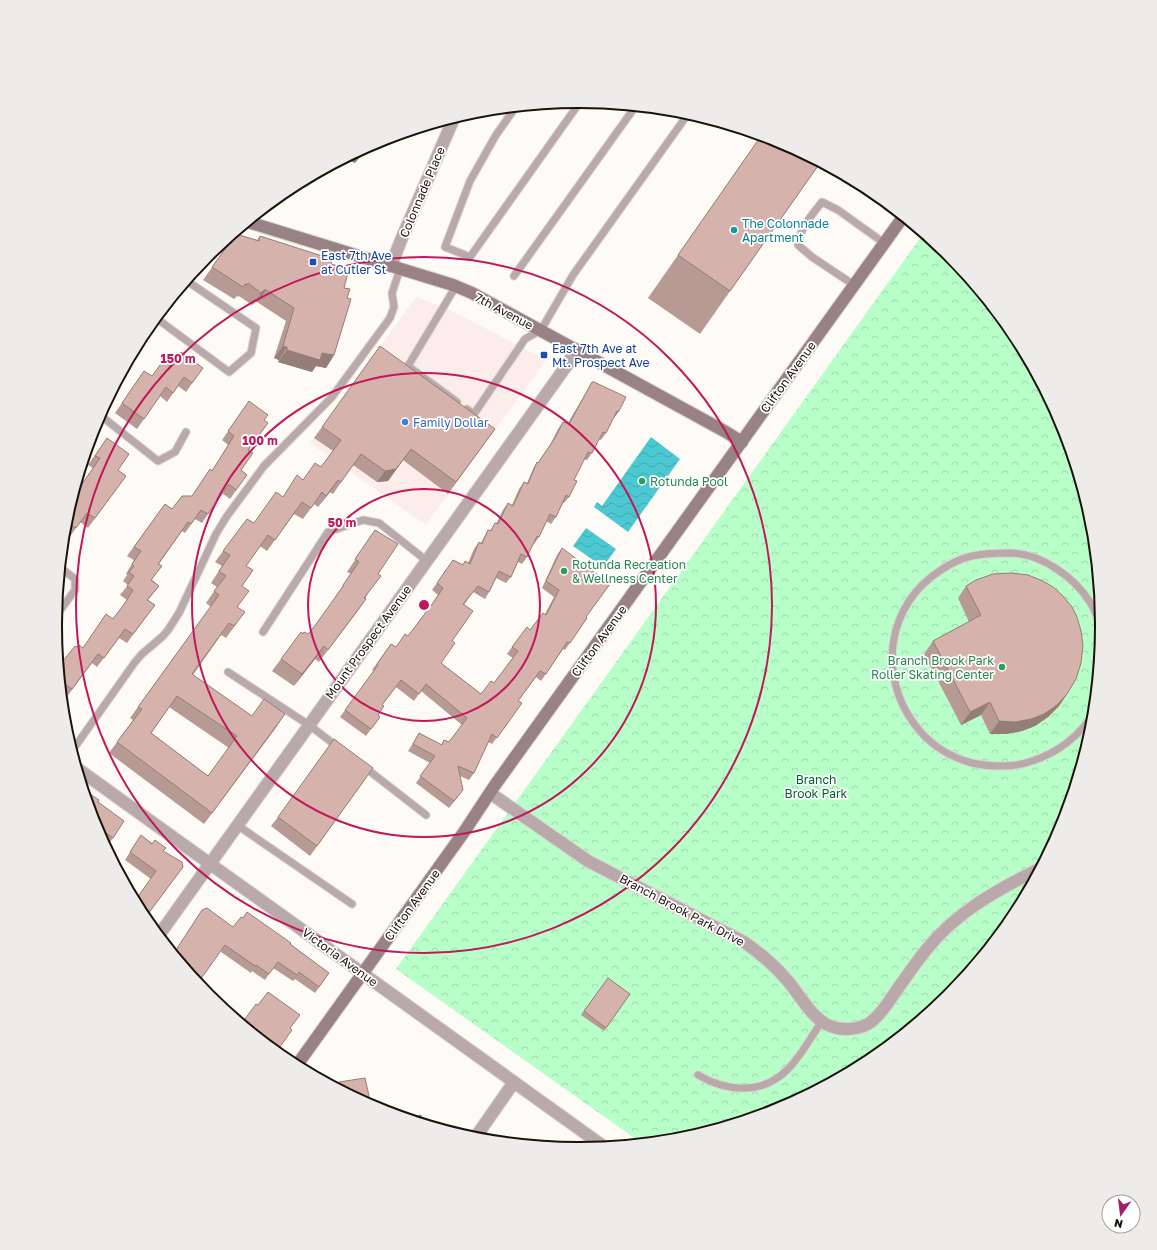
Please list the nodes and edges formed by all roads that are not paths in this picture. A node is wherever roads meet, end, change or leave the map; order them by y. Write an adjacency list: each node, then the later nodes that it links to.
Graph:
1 (576, 108): 3 (lane)
2 (632, 112): 10 (lane)
3 (512, 113)
4 (684, 119): 15 (lane)
5 (451, 125): 9 (street, Colonnade Place)
6 (900, 221): 8 (main road, Clifton Avenue)
7 (254, 224): 9 (main road, 7th Avenue)
8 (884, 243): 12 (main road, Clifton Avenue); 12 (lane)
9 (396, 268): 13 (main road, 7th Avenue); 28 (lane)
10 (514, 276)
11 (191, 283): 14 (lane)
12 (854, 285): 19 (main road, Clifton Avenue)
13 (456, 286): 15 (main road, 7th Avenue); 15 (lane)
14 (161, 322)
15 (541, 330): 16 (main road, 7th Avenue)
16 (576, 349): 19 (main road, 7th Avenue); 20 (street, Mount Prospect Avenue)
17 (105, 419): 18 (lane)
18 (186, 432)
19 (742, 442): 30 (main road, Clifton Avenue)
20 (427, 561): 24 (lane); 27 (street, Mount Prospect Avenue)
21 (65, 571): 23 (lane)
22 (1094, 605): 26 (lane)
23 (63, 607)
24 (263, 632)
25 (228, 672): 27 (lane)
26 (1086, 723)
27 (309, 725): 31 (lane); 32 (street, Mount Prospect Avenue)
28 (77, 745)
29 (84, 773): 33 (street, Victoria Avenue)
30 (490, 793): 37 (main road, Clifton Avenue); 38 (street, Branch Brook Park Drive)
31 (426, 815)
32 (237, 825): 33 (street, Mount Prospect Avenue); 35 (lane)
33 (210, 863): 36 (street, Mount Prospect Avenue); 37 (street, Victoria Avenue)
34 (1031, 873): 38 (street, Branch Brook Park Drive)
35 (352, 904)
36 (162, 930)
37 (363, 974): 39 (main road, Clifton Avenue); 41 (street, Victoria Avenue)
38 (822, 1022): 40 (lane)
39 (301, 1060)
40 (698, 1074)
41 (514, 1082): 42 (street); 43 (street, Victoria Avenue)
42 (479, 1132)
43 (596, 1141)

